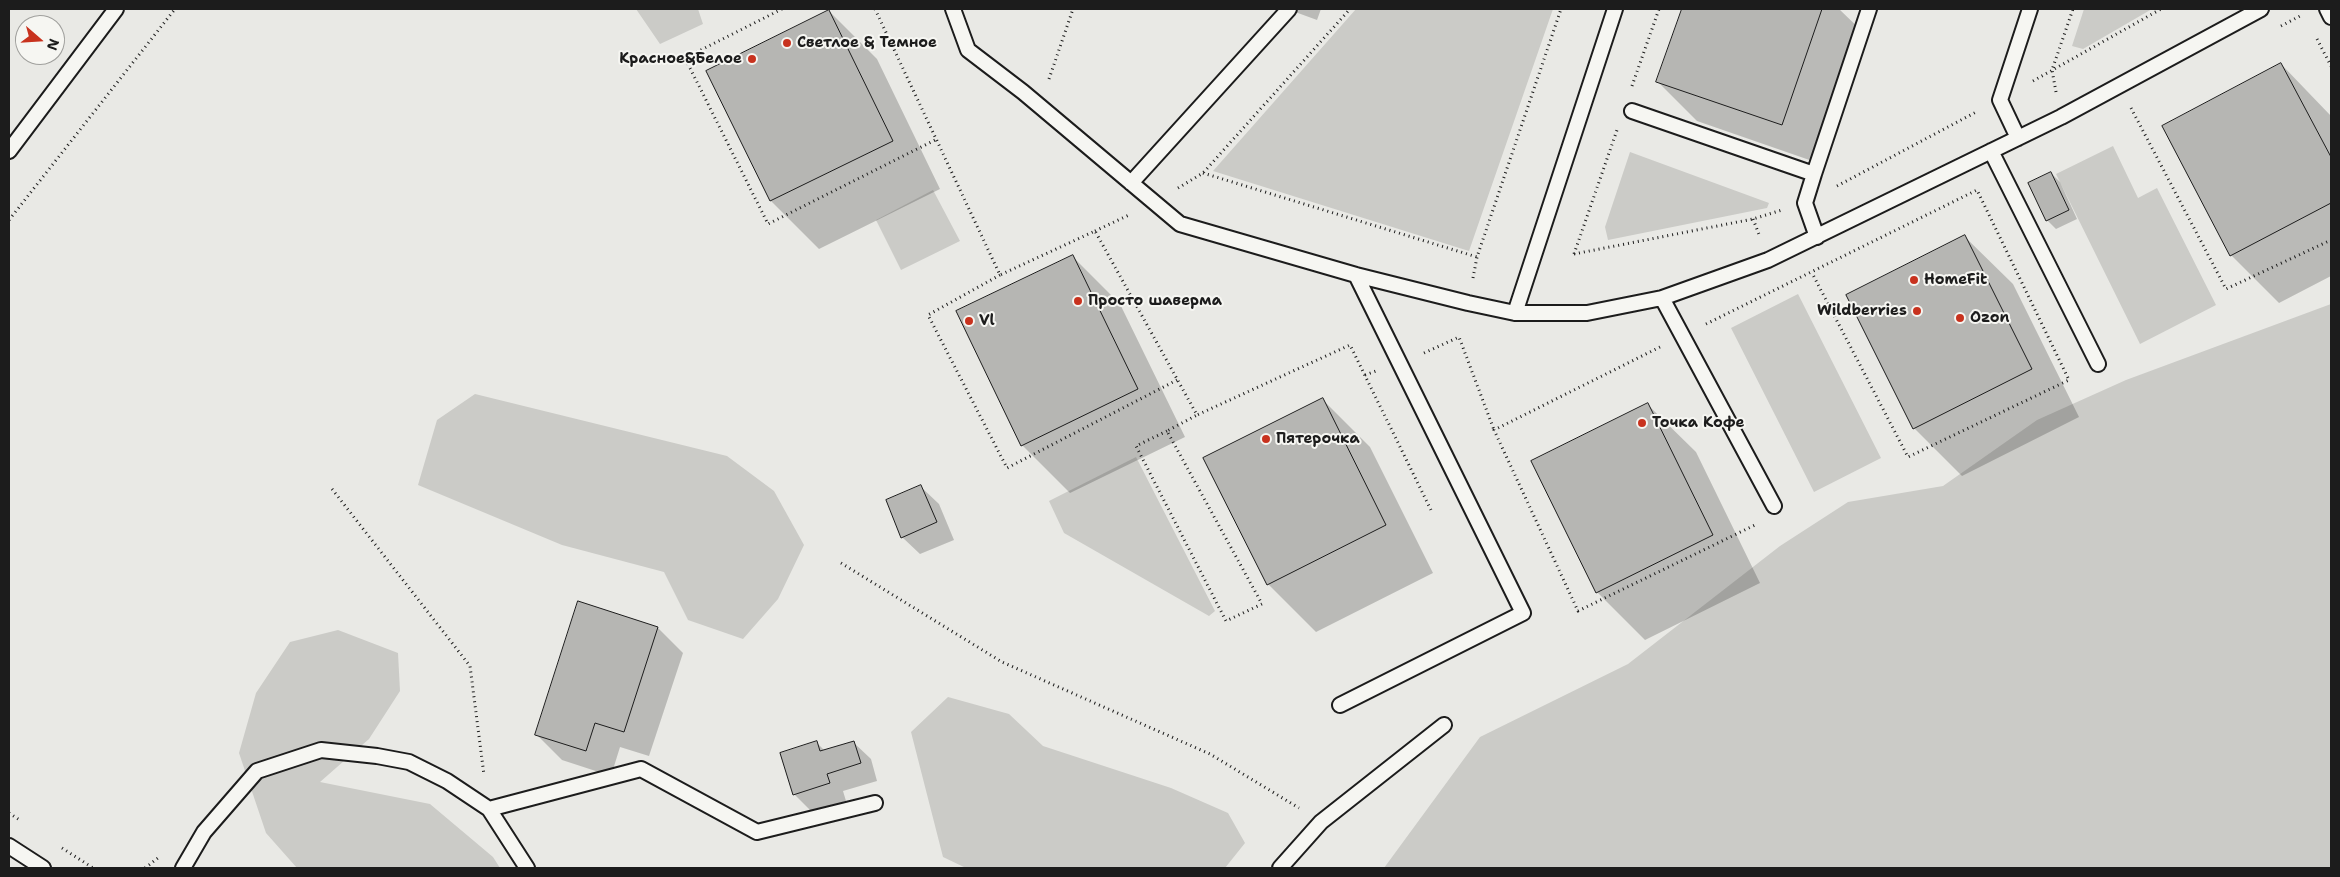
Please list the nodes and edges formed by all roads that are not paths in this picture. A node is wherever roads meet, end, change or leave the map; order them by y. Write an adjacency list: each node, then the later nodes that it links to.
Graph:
1 (116, 9): 12 (lane)
2 (953, 9): 15 (lane)
3 (1289, 9): 15 (lane)
4 (1615, 9): 19 (lane)
5 (1869, 9): 14 (lane)
6 (2030, 9): 11 (lane)
7 (2261, 9): 11 (lane)
8 (2327, 9): 9 (lane)
9 (2331, 17)
10 (1632, 111): 14 (lane)
11 (2018, 138): 13 (lane)
12 (9, 151)
13 (1991, 151): 16 (lane); 20 (lane)
14 (1814, 174): 16 (lane)
15 (1131, 184): 17 (lane)
16 (1817, 237): 18 (lane)
17 (1356, 275): 19 (lane); 22 (lane)
18 (1662, 298): 19 (lane); 21 (lane)
19 (1515, 313)
20 (2098, 364)
21 (1774, 506)
22 (1340, 705)
23 (1444, 725): 30 (lane)
24 (875, 803): 25 (lane)
25 (489, 810): 28 (lane); 29 (lane)
26 (9, 846): 27 (lane)
27 (43, 868)
28 (183, 868)
29 (527, 868)
30 (1280, 868)

